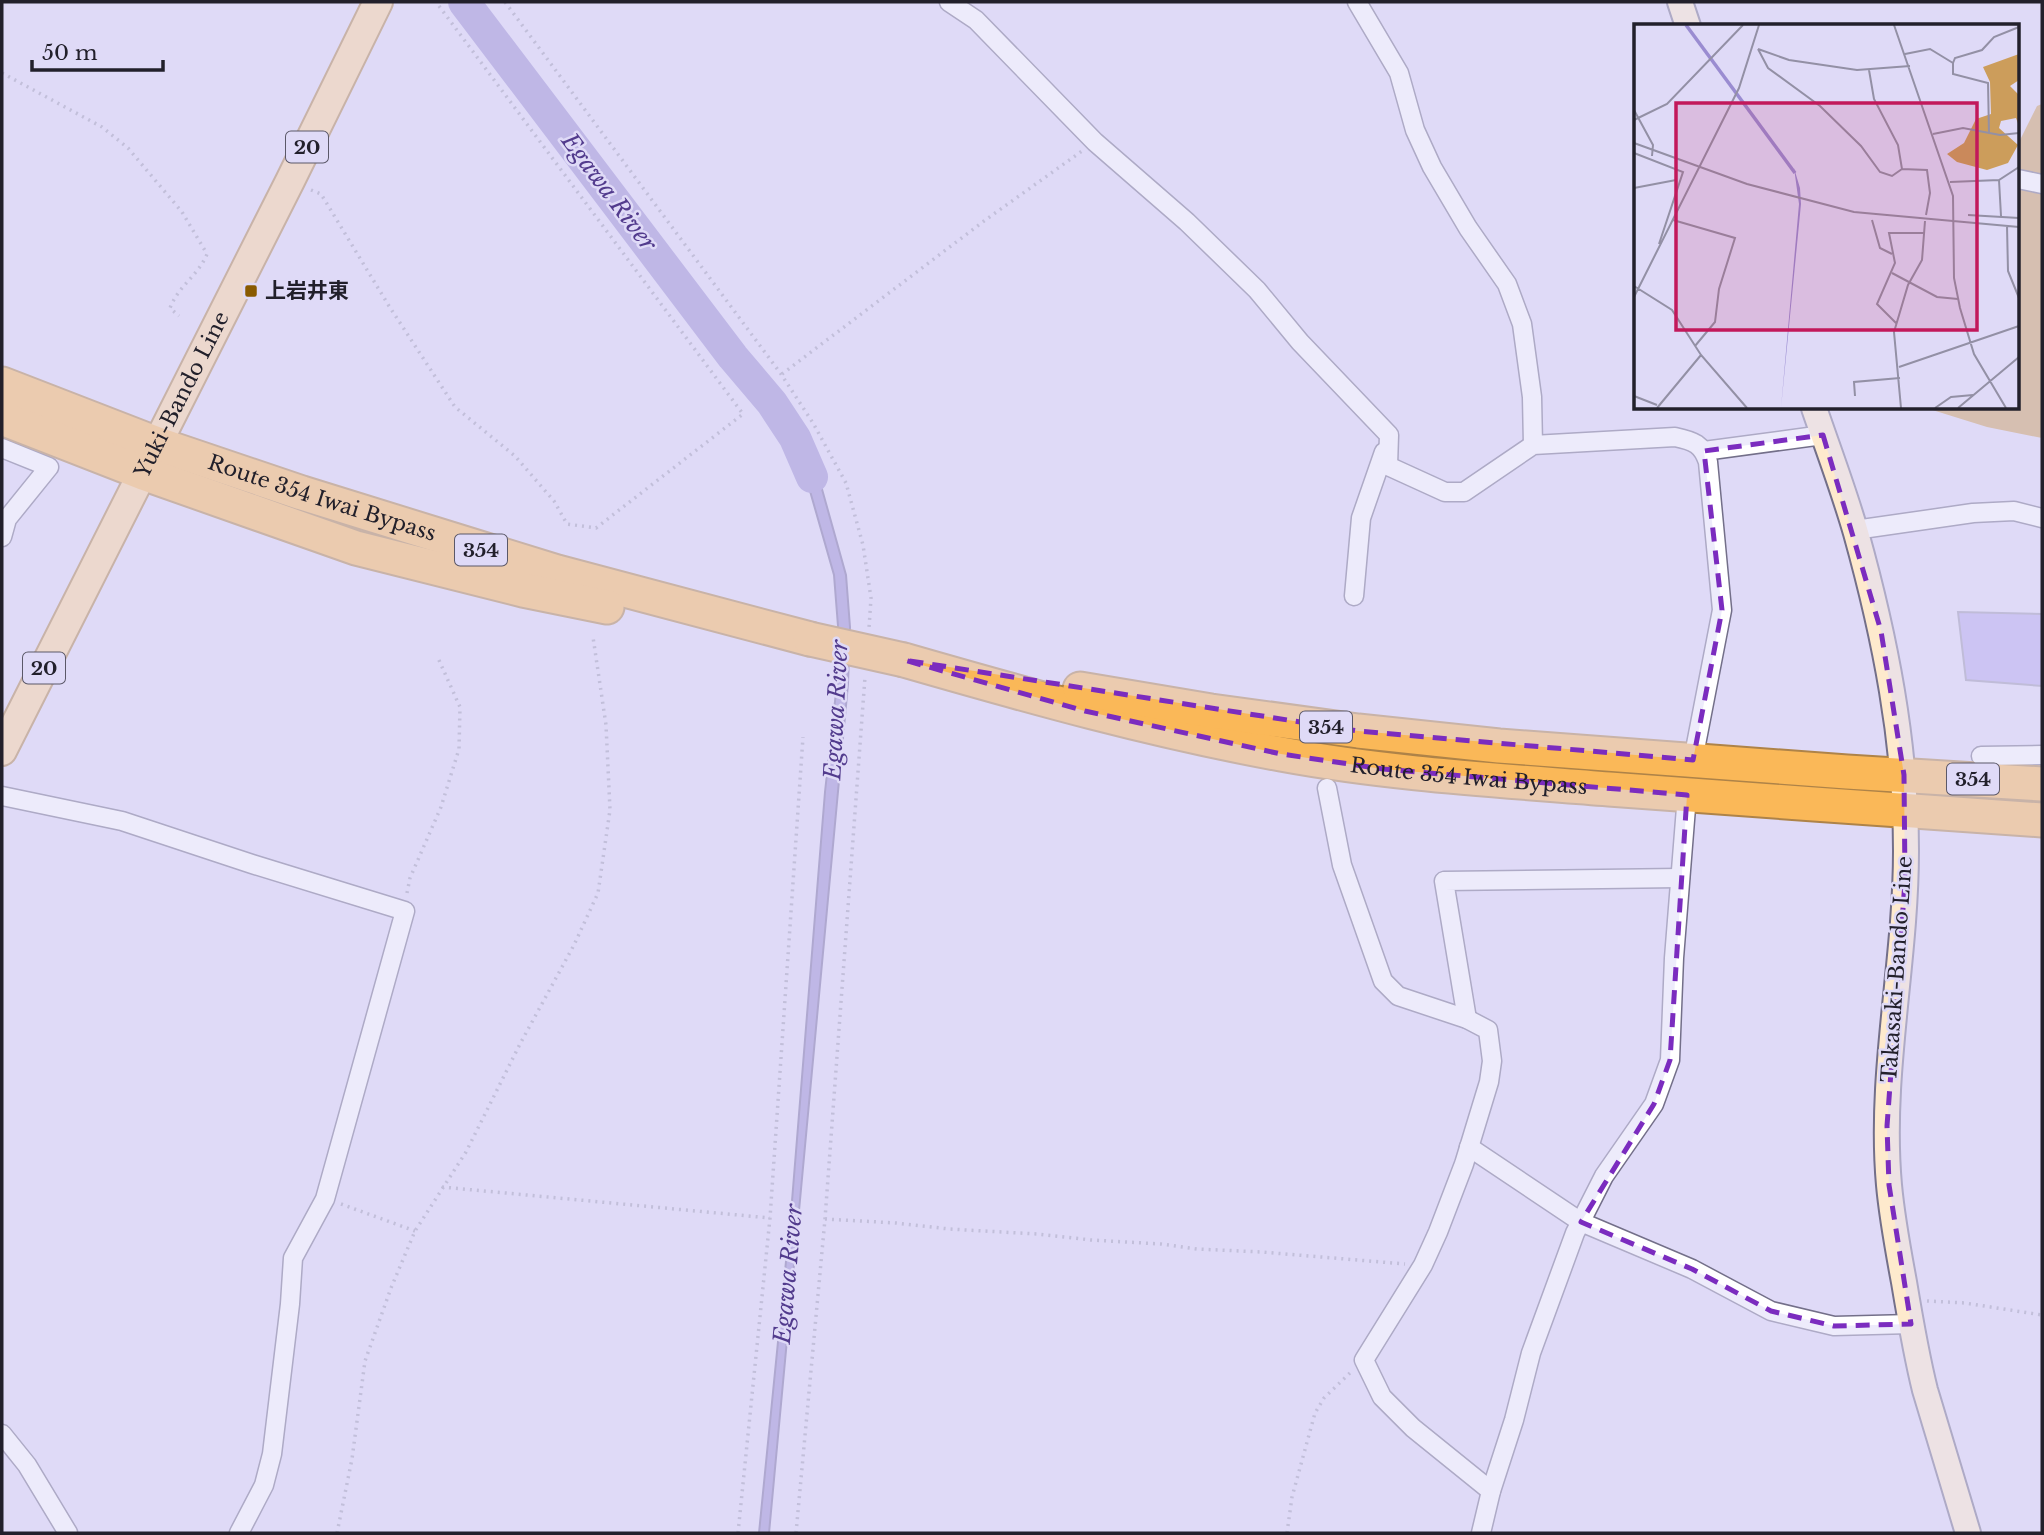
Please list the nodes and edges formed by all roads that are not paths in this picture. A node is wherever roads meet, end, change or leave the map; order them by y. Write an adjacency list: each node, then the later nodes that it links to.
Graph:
1 (378, 2): 16 (main road, Yuki-Bando Line / 20)
2 (949, 2): 11 (street)
3 (1357, 2): 13 (street)
4 (1680, 2): 5 (main road)
5 (1687, 24)
6 (2020, 178): 7 (street)
7 (2042, 184)
8 (2, 384): 16 (highway, Route 354 Iwai Bypass / 354)
9 (1815, 410): 12 (main road, Takasaki-Bando Line)
10 (2, 418): 16 (highway, Route 354 Iwai Bypass / 354)
11 (1390, 435): 13 (street); 21 (street)
12 (1823, 435): 15 (street); 19 (main road, Takasaki-Bando Line)
13 (1533, 445): 15 (street)
14 (2, 449): 17 (street)
15 (1704, 451): 26 (street)
16 (150, 458): 22 (highway, Route 354 Iwai Bypass / 354, bridge); 23 (main road, Yuki-Bando Line / 20)
17 (4, 518): 20 (street)
18 (2042, 518): 19 (street)
19 (1856, 530): 27 (main road, Takasaki-Bando Line)
20 (2, 537)
21 (1354, 596)
22 (904, 660): 26 (highway, Route 354 Iwai Bypass / 354); 30 (highway, Route 354 Iwai Bypass / 354)
23 (2, 751)
24 (2042, 755): 25 (street)
25 (1981, 756)
26 (1693, 760): 27 (highway, Route 354 Iwai Bypass / 354)
27 (1904, 775): 28 (highway, Route 354 Iwai Bypass / 354); 32 (main road, Takasaki-Bando Line)
28 (2042, 784)
29 (1327, 788): 35 (street)
30 (1687, 795): 32 (highway, Route 354 Iwai Bypass / 354); 34 (street)
31 (2, 796): 42 (street)
32 (1905, 811): 33 (highway, Route 354 Iwai Bypass / 354); 38 (main road, Takasaki-Bando Line)
33 (2042, 820)
34 (1680, 877): 35 (street); 37 (street)
35 (1467, 1019): 36 (street)
36 (1469, 1147): 37 (street); 40 (street)
37 (1581, 1222): 38 (street); 40 (street)
38 (1910, 1316): 44 (main road, Takasaki-Bando Line)
39 (2, 1434): 41 (street)
40 (1490, 1491): 43 (street)
41 (68, 1533)
42 (239, 1533)
43 (1481, 1533)
44 (1968, 1533)

